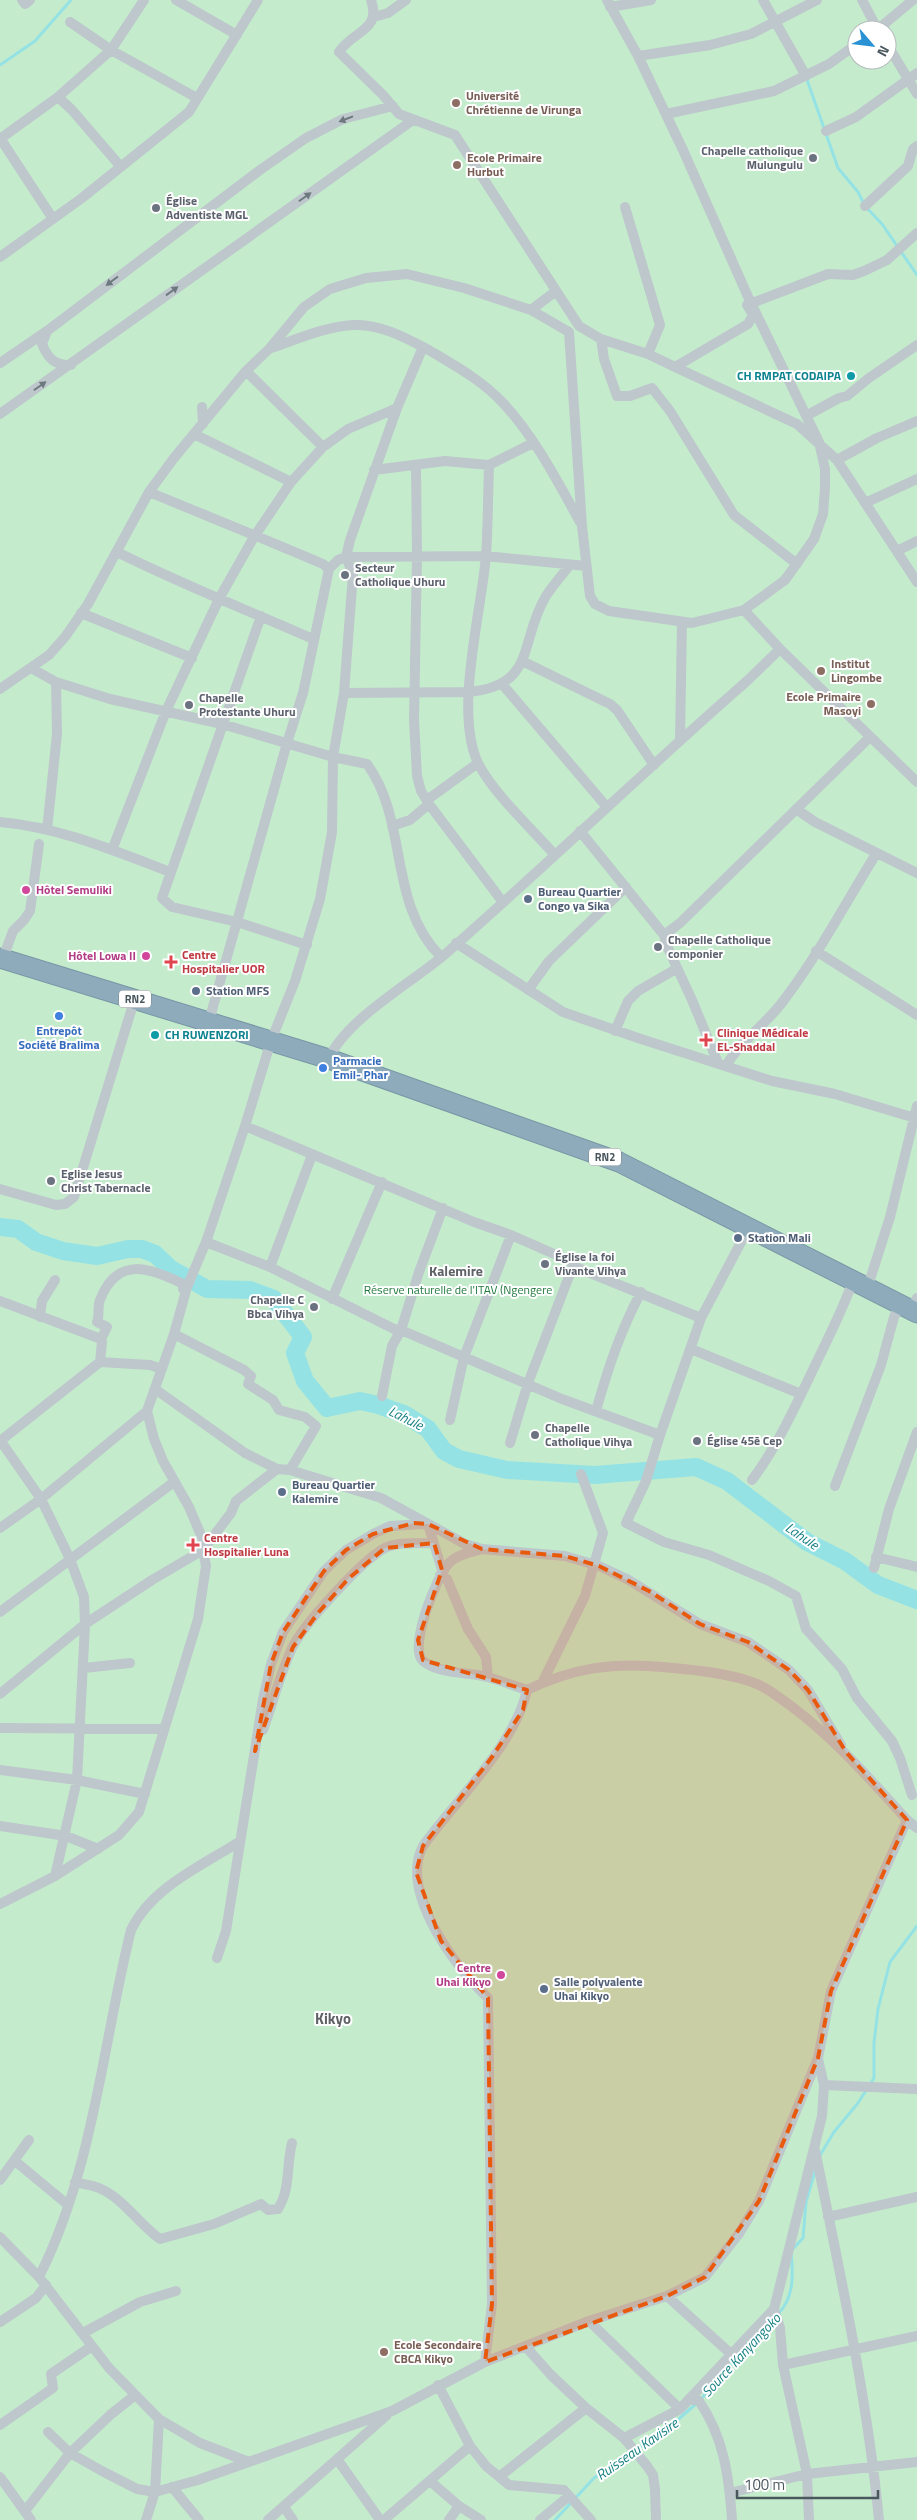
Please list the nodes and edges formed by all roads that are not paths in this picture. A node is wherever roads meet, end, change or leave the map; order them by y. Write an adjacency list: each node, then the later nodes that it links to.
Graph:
1 (22, 0): 2 (street)
2 (30, 0)
3 (144, 0): 20 (street)
4 (176, 0): 19 (street)
5 (258, 0): 19 (street)
6 (371, 0): 14 (street)
7 (406, 0): 14 (street)
8 (651, 0): 13 (street)
9 (763, 0): 17 (street)
10 (817, 0): 17 (street)
11 (862, 0): 15 (street)
12 (913, 0): 16 (street)
13 (609, 3): 22 (street)
14 (374, 17): 29 (street)
15 (873, 20)
16 (890, 20)
17 (775, 21): 22 (street); 24 (street)
18 (70, 22): 20 (street)
19 (237, 35): 28 (street)
20 (111, 50): 27 (street); 28 (street)
21 (847, 50): 24 (street)
22 (638, 56): 30 (street)
23 (897, 56): 25 (street)
24 (806, 76): 30 (street)
25 (913, 76): 26 (street); 32 (street)
26 (917, 94)
27 (58, 98): 33 (street); 35 (street)
28 (197, 98): 35 (street)
29 (393, 106): 31 (street); 45 (street, one-way to 45)
30 (666, 114): 42 (street)
31 (413, 120): 41 (street); 53 (street, one-way to 31)
32 (826, 130)
33 (0, 139): 38 (street)
34 (917, 146): 36 (street)
35 (121, 167): 38 (street)
36 (865, 206)
37 (625, 207): 51 (street)
38 (52, 219): 40 (street)
39 (917, 233): 42 (street)
40 (0, 257)
41 (556, 290): 43 (street); 44 (street)
42 (751, 304): 54 (street); 59 (street)
43 (531, 310): 46 (street); 50 (street)
44 (579, 326): 46 (street); 47 (street)
45 (47, 331): 52 (street); 53 (street)
46 (569, 332): 74 (street)
47 (601, 339): 51 (street); 82 (street)
48 (917, 346): 59 (street)
49 (423, 347): 50 (street); 57 (street); 64 (street)
50 (270, 348): 55 (street)
51 (648, 354): 54 (street)
52 (0, 363)
53 (71, 365): 58 (street, one-way to 53)
54 (676, 367): 63 (street)
55 (246, 371): 61 (street); 65 (street)
56 (202, 406): 61 (street)
57 (397, 408): 65 (street); 69 (street)
58 (0, 414)
59 (806, 416): 63 (street)
60 (916, 423): 66 (street)
61 (203, 424): 62 (street)
62 (194, 434): 71 (street); 72 (street)
63 (819, 442): 66 (street); 82 (street)
64 (533, 444): 68 (street); 74 (street)
65 (323, 447): 71 (street)
66 (837, 460): 73 (street)
67 (416, 464): 68 (street); 69 (street); 79 (street)
68 (489, 465): 80 (street)
69 (374, 470): 81 (street)
70 (917, 479): 73 (street)
71 (291, 482): 75 (street)
72 (149, 492): 75 (street); 78 (street)
73 (866, 503): 77 (street)
74 (582, 526): 84 (street)
75 (254, 537): 85 (street); 87 (street)
76 (917, 540): 77 (street)
77 (897, 551): 86 (street)
78 (116, 552): 87 (street); 89 (street)
79 (418, 556): 80 (street); 81 (street); 100 (street)
80 (486, 556): 83 (street); 101 (street)
81 (346, 557): 85 (street); 102 (street)
82 (797, 564): 88 (street)
83 (570, 565): 84 (street); 95 (street)
84 (586, 566): 91 (street)
85 (329, 569): 92 (street)
86 (917, 582)
87 (220, 597): 90 (street); 94 (street)
88 (744, 610): 91 (street); 93 (street)
89 (81, 613): 94 (street); 96 (street)
90 (261, 616): 92 (street); 104 (street)
91 (682, 622): 106 (street)
92 (313, 639): 107 (street)
93 (780, 649): 105 (street); 106 (street)
94 (192, 658): 103 (street)
95 (522, 661): 98 (street); 110 (street)
96 (32, 668): 97 (street); 99 (street)
97 (56, 682): 103 (street); 117 (street)
98 (502, 684): 101 (street); 113 (street)
99 (0, 689)
100 (413, 692): 101 (street); 102 (street); 112 (street)
101 (469, 692): 109 (street)
102 (344, 693): 108 (street)
103 (166, 711): 104 (street); 120 (street)
104 (222, 724): 107 (street); 123 (street)
105 (870, 737): 111 (street); 114 (street)
106 (680, 740): 110 (street)
107 (287, 744): 108 (street); 127 (street)
108 (334, 757): 116 (street); 130 (street)
109 (478, 763): 112 (street); 121 (street)
110 (654, 765): 113 (street)
111 (917, 782)
112 (428, 802): 116 (street); 126 (street)
113 (606, 806): 118 (street)
114 (796, 808): 122 (street); 128 (street)
115 (0, 822): 117 (street)
116 (392, 826): 132 (street)
117 (46, 830): 120 (street)
118 (580, 831): 121 (street); 125 (street)
119 (39, 844): 133 (street)
120 (112, 850): 123 (street)
121 (554, 854): 126 (street)
122 (876, 854): 124 (street); 131 (street)
123 (170, 872): 127 (street)
124 (917, 873)
125 (626, 887): 128 (street); 135 (street)
126 (502, 901): 129 (street)
127 (237, 922): 130 (street); 138 (street)
128 (664, 935): 134 (street)
129 (456, 944): 132 (street); 135 (street)
130 (306, 946): 140 (street)
131 (816, 951): 137 (street); 142 (street)
132 (441, 957): 141 (street)
133 (1, 958): 136 (highway, RN2)
134 (676, 968): 139 (street); 142 (street)
135 (528, 990): 139 (street)
136 (135, 998): 138 (highway, RN2); 148 (street)
137 (917, 1014)
138 (209, 1021): 140 (highway, RN2)
139 (615, 1031): 142 (street)
140 (270, 1041): 141 (highway, RN2); 145 (street)
141 (329, 1059): 150 (highway, RN2)
142 (722, 1065): 144 (street)
143 (917, 1106): 144 (street)
144 (914, 1118): 156 (street)
145 (245, 1126): 146 (street); 152 (street)
146 (312, 1155): 147 (street); 154 (street)
147 (382, 1182): 149 (street); 159 (street)
148 (0, 1188)
149 (443, 1208): 151 (street); 164 (street)
150 (749, 1227): 156 (highway, RN2); 163 (street)
151 (512, 1235): 153 (street); 168 (street)
152 (206, 1242): 154 (street); 157 (street)
153 (573, 1266): 158 (street); 171 (street)
154 (270, 1268): 159 (street)
155 (55, 1280): 162 (street)
156 (860, 1285): 161 (highway, RN2); 173 (street)
157 (187, 1289): 165 (street); 166 (street)
158 (641, 1292): 163 (street); 176 (street)
159 (332, 1299): 164 (street)
160 (0, 1301): 162 (street)
161 (911, 1307): 187 (street)
162 (40, 1317): 166 (street)
163 (701, 1318): 167 (street)
164 (401, 1330): 168 (street); 174 (street)
165 (174, 1334): 170 (street); 183 (street)
166 (101, 1339): 169 (street)
167 (691, 1350): 173 (street); 179 (street)
168 (464, 1357): 171 (street); 177 (street)
169 (100, 1362): 170 (street); 180 (street)
170 (162, 1369): 172 (street)
171 (528, 1384): 176 (street); 181 (street)
172 (155, 1389): 175 (street); 182 (street)
173 (801, 1394): 185 (street)
174 (382, 1396)
175 (147, 1411): 186 (street); 188 (street)
176 (596, 1411): 179 (street)
177 (450, 1420)
178 (917, 1432): 194 (street)
179 (660, 1435): 216 (street)
180 (0, 1440): 188 (street)
181 (510, 1442)
182 (276, 1469): 183 (street); 192 (street)
183 (290, 1470): 189 (street)
184 (581, 1474): 196 (street)
185 (752, 1480)
186 (174, 1482): 192 (street); 195 (street)
187 (835, 1486)
188 (41, 1499): 190 (street); 195 (street)
189 (428, 1524): 191 (street); 193 (street); 211 (street)
190 (0, 1528)
191 (434, 1543): 199 (street); 211 (street)
192 (205, 1548): 201 (street); 210 (street)
193 (482, 1548): 196 (street); 199 (street)
194 (876, 1557): 197 (street); 198 (street)
195 (70, 1559): 200 (street); 201 (street)
196 (594, 1564): 205 (street); 212 (street)
197 (917, 1567)
198 (874, 1568)
199 (441, 1572): 204 (street); 204 (street)
200 (0, 1612)
201 (85, 1624): 203 (street); 207 (street)
202 (130, 1663): 203 (street)
203 (84, 1668): 209 (street)
204 (488, 1677): 206 (street)
205 (542, 1683): 206 (street); 212 (street)
206 (527, 1690): 251 (street)
207 (0, 1694)
208 (0, 1728): 209 (street)
209 (81, 1729): 210 (street); 214 (street)
210 (163, 1729): 215 (street)
211 (255, 1751): 221 (street)
212 (846, 1752): 217 (street)
213 (0, 1770): 214 (street)
214 (77, 1780): 215 (street); 220 (street)
215 (145, 1794): 222 (street)
216 (912, 1795)
217 (907, 1820): 219 (street); 226 (street)
218 (0, 1826): 220 (street)
219 (917, 1828)
220 (66, 1836): 222 (street); 223 (street)
221 (239, 1842): 225 (street); 234 (street)
222 (98, 1848): 223 (street)
223 (55, 1876): 224 (street)
224 (0, 1904)
225 (217, 1958)
226 (818, 2058): 227 (street); 241 (street)
227 (824, 2085): 228 (street); 231 (street)
228 (917, 2089)
229 (29, 2140): 232 (street)
230 (292, 2143): 234 (street)
231 (814, 2147): 237 (street); 242 (street)
232 (15, 2161): 233 (street); 236 (street)
233 (0, 2180)
234 (76, 2182): 236 (street)
235 (917, 2197): 237 (street)
236 (68, 2205): 239 (street)
237 (828, 2217): 249 (street)
238 (1, 2240): 239 (street)
239 (43, 2281): 244 (street); 245 (street)
240 (176, 2291): 245 (street)
241 (667, 2296): 243 (street); 250 (street)
242 (774, 2309): 250 (street); 252 (street)
243 (589, 2321): 248 (street); 257 (street)
244 (0, 2322)
245 (83, 2332): 247 (street)
246 (917, 2336): 249 (street)
247 (92, 2346): 254 (street); 260 (street)
248 (526, 2347): 251 (street); 256 (street)
249 (853, 2350): 252 (street); 268 (street)
250 (731, 2354): 255 (street)
251 (485, 2362): 253 (street)
252 (783, 2365): 269 (street)
253 (438, 2385): 258 (street); 263 (street)
254 (134, 2396): 259 (street); 264 (street)
255 (689, 2399): 257 (street); 275 (street)
256 (586, 2408): 262 (street); 270 (street)
257 (680, 2409): 262 (street)
258 (392, 2411): 265 (street); 266 (street)
259 (159, 2420): 266 (street); 274 (street)
260 (0, 2425)
261 (48, 2432): 264 (street)
262 (624, 2438): 291 (street)
263 (470, 2446): 270 (street); 272 (street)
264 (70, 2452): 274 (street); 279 (street)
265 (337, 2459): 278 (street); 285 (street)
266 (249, 2462): 273 (street)
267 (917, 2462): 268 (street)
268 (874, 2468): 269 (street); 294 (street)
269 (807, 2474): 275 (street); 293 (street)
270 (499, 2476): 276 (street)
271 (0, 2477): 279 (street)
272 (430, 2481): 277 (street); 286 (street)
273 (172, 2487): 274 (street); 282 (street)
274 (155, 2492): 281 (street)
275 (730, 2493): 292 (street)
276 (569, 2496): 289 (street); 290 (street)
277 (459, 2506): 287 (street); 288 (street)
278 (284, 2507): 283 (street); 284 (street)
279 (25, 2510): 280 (street)
280 (31, 2520)
281 (146, 2520)
282 (199, 2520)
283 (268, 2520)
284 (293, 2520)
285 (380, 2520)
286 (384, 2520)
287 (449, 2520)
288 (481, 2520)
289 (540, 2520)
290 (591, 2520)
291 (656, 2520)
292 (732, 2520)
293 (809, 2520)
294 (879, 2520)

